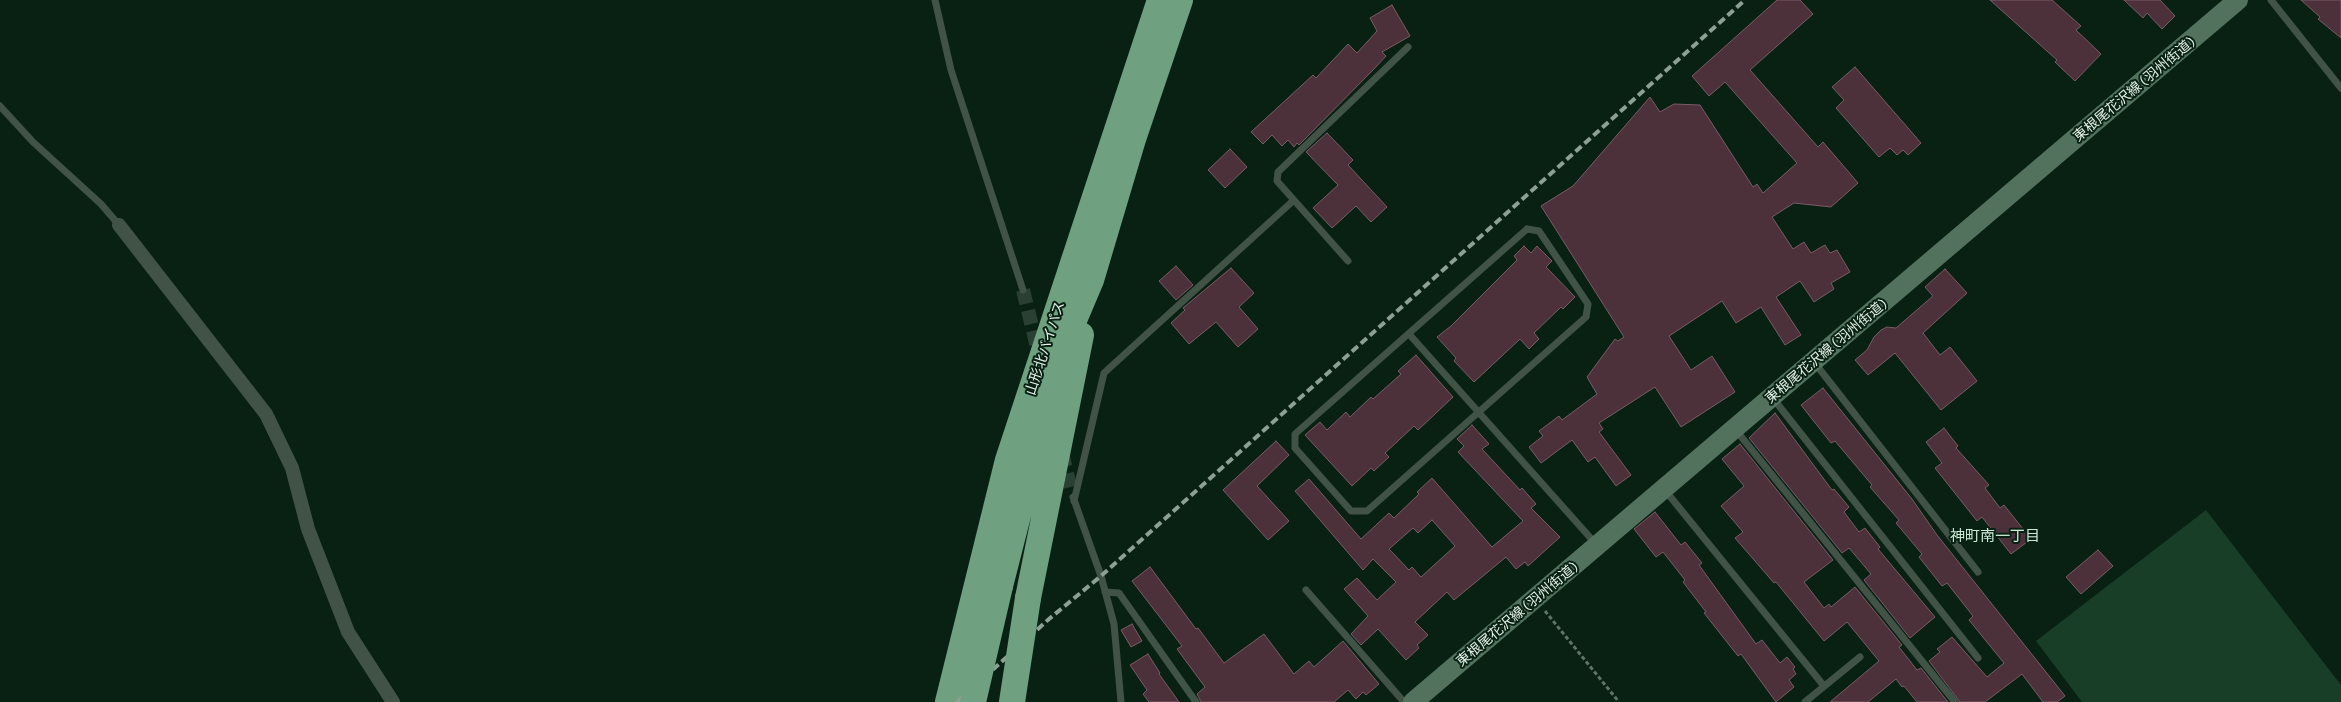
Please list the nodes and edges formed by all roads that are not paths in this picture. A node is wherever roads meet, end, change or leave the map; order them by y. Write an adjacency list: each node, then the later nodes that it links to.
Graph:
1 (935, 0): 13 (lane)
2 (1160, 0): 12 (highway, 山形北バイパス)
3 (1180, 0): 12 (highway, 山形北バイパス)
4 (2238, 0): 15 (main road, 東根尾花沢線 (羽州街道))
5 (2271, 0): 7 (lane)
6 (1408, 47): 9 (lane)
7 (2341, 88)
8 (0, 106): 10 (lane)
9 (1294, 200): 11 (lane); 21 (lane)
10 (119, 226): 30 (street)
11 (1348, 261)
12 (1080, 277): 24 (highway, 山形北バイパス); 31 (highway); 34 (highway, bridge)
13 (1023, 290)
14 (1409, 334): 17 (lane); 17 (lane); 17 (lane)
15 (1814, 361): 16 (main road, 東根尾花沢線 (羽州街道)); 23 (lane)
16 (1772, 397): 18 (main road, 東根尾花沢線 (羽州街道)); 28 (lane)
17 (1478, 412): 22 (lane)
18 (1735, 428): 19 (main road, 東根尾花沢線 (羽州街道)); 40 (lane)
19 (1664, 489): 22 (main road, 東根尾花沢線 (羽州街道)); 29 (lane)
20 (1072, 493): 21 (lane)
21 (1074, 501): 26 (lane)
22 (1597, 545): 38 (main road, 東根尾花沢線 (羽州街道))
23 (1978, 572)
24 (989, 585): 32 (highway, 山形北バイパス); 33 (highway, 山形北バイパス, bridge)
25 (1306, 590): 37 (lane)
26 (1105, 592): 35 (lane); 36 (lane)
27 (1860, 657): 29 (lane)
28 (1978, 658)
29 (1824, 686): 39 (lane)
30 (393, 702)
31 (932, 702)
32 (948, 702)
33 (973, 702)
34 (1012, 702)
35 (1121, 702)
36 (1196, 702)
37 (1404, 702)
38 (1413, 702)
39 (1806, 702)
40 (1956, 702)

